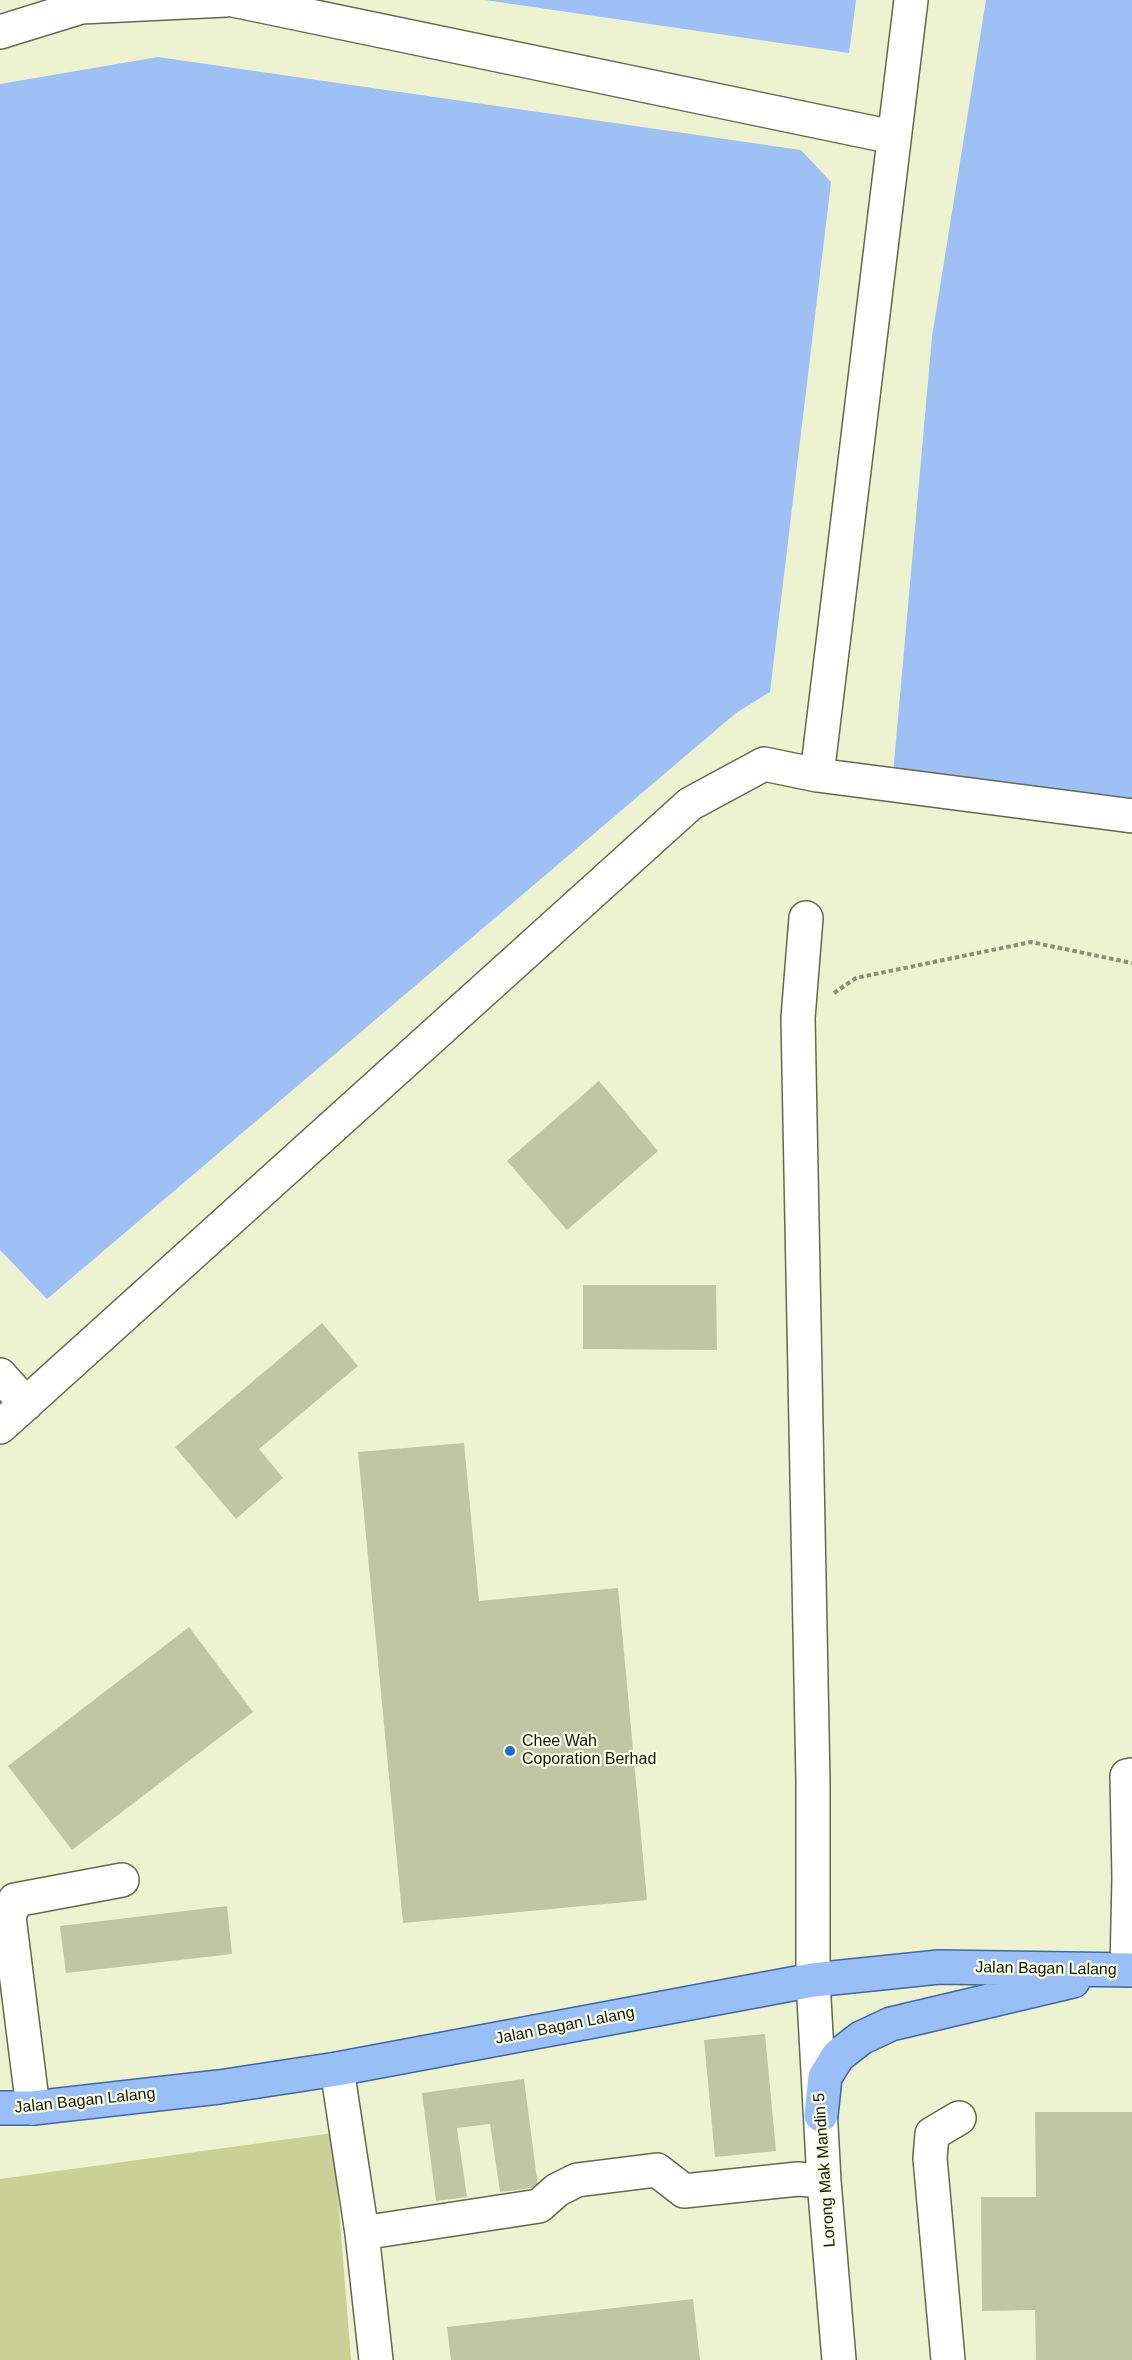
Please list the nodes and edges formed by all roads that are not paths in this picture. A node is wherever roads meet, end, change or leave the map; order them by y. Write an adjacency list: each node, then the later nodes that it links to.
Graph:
1 (226, 0): 4 (street)
2 (233, 0): 5 (street)
3 (911, 0): 5 (street)
4 (0, 32)
5 (893, 137): 6 (street)
6 (817, 775): 7 (street); 10 (street)
7 (1132, 816)
8 (806, 918): 15 (street, Lorong Mak Mandin 5)
9 (0, 1375): 10 (street)
10 (26, 1404): 11 (street)
11 (0, 1427)
12 (1132, 1775): 14 (street)
13 (122, 1880): 18 (street)
14 (1127, 1970): 15 (main road, Jalan Bagan Lalang); 19 (main road)
15 (813, 1980): 16 (main road, Jalan Bagan Lalang); 19 (street, Lorong Mak Mandin 5)
16 (337, 2069): 18 (main road, Jalan Bagan Lalang); 22 (street)
17 (0, 2108): 18 (main road, Jalan Bagan Lalang)
18 (33, 2108)
19 (821, 2115): 21 (street, Lorong Mak Mandin 5)
20 (958, 2118): 25 (street)
21 (824, 2181): 22 (street); 24 (street, Lorong Mak Mandin 5)
22 (363, 2233): 23 (street)
23 (376, 2360)
24 (839, 2360)
25 (948, 2360)

